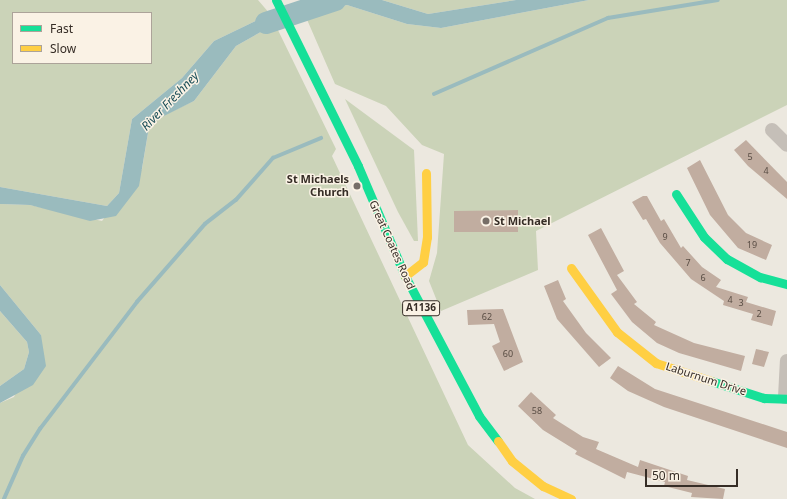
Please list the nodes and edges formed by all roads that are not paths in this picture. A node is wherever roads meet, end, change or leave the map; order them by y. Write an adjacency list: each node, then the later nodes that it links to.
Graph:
1 (276, 0): 7 (main road, Great Coates Road / A1136)
2 (772, 130): 3 (street)
3 (787, 145)
4 (426, 173): 7 (main road)
5 (676, 194): 8 (main road)
6 (571, 268): 10 (main road, Laburnum Drive)
7 (405, 276): 11 (main road, Great Coates Road / A1136)
8 (787, 284)
9 (787, 361): 10 (street)
10 (786, 398)
11 (572, 499)

